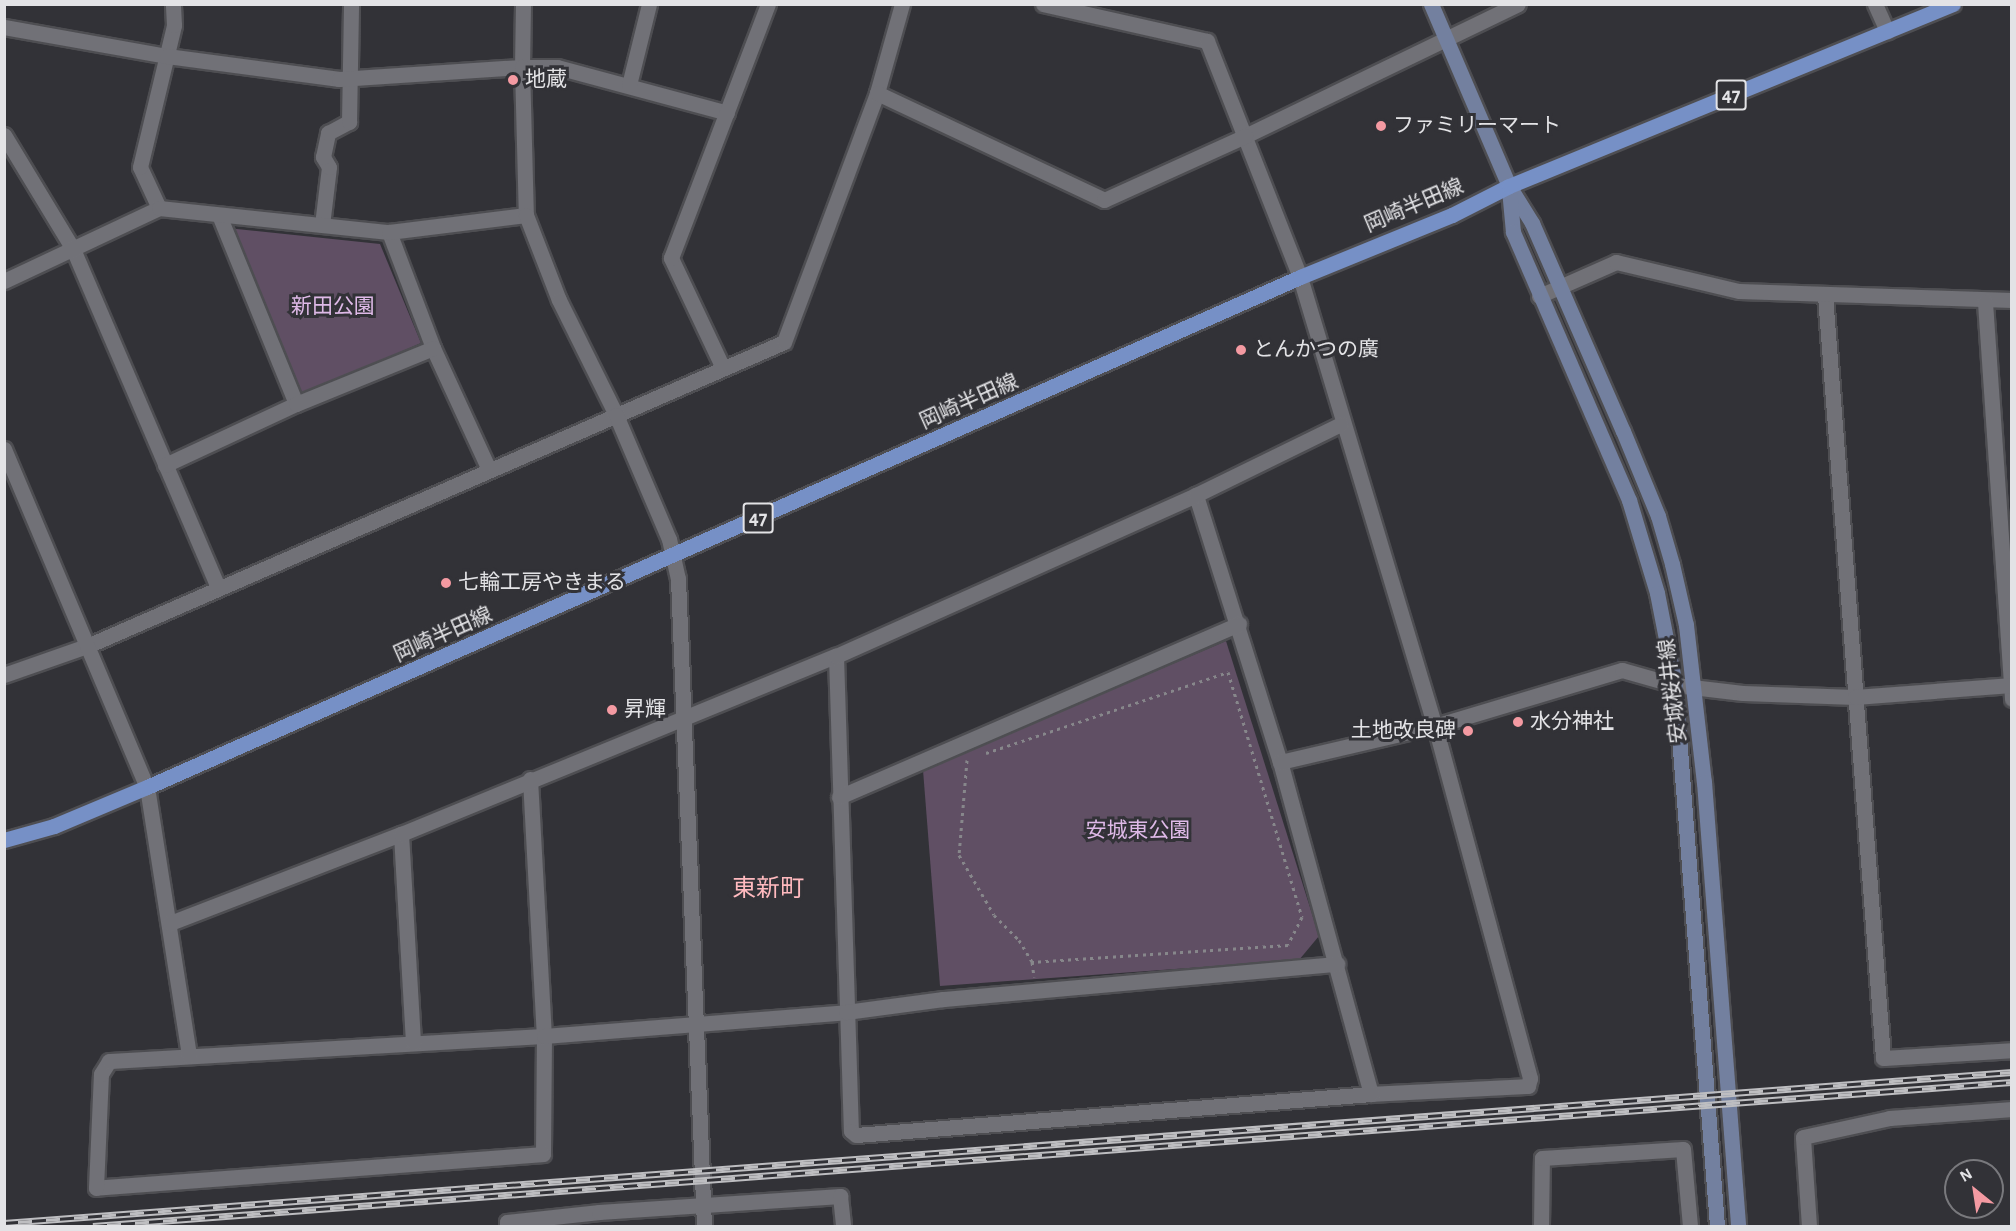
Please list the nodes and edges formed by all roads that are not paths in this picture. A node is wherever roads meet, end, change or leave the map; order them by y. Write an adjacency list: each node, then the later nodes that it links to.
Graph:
1 (173, 4): 15 (street)
2 (351, 4): 17 (street)
3 (523, 4): 16 (street)
4 (648, 4): 18 (street)
5 (768, 4): 20 (street)
6 (902, 4): 19 (street)
7 (1043, 4): 22 (street)
8 (1431, 4): 14 (main road, 安城桜井線)
9 (1518, 4): 14 (street)
10 (1875, 4): 13 (street)
11 (1953, 4): 13 (main road, 岡崎半田線 / 47)
12 (4, 27): 15 (street)
13 (1887, 31): 23 (main road, 岡崎半田線 / 47)
14 (1445, 40): 22 (street); 23 (main road, 安城桜井線)
15 (167, 56): 17 (street); 24 (street)
16 (522, 67): 17 (street); 18 (street); 26 (street)
17 (352, 78): 27 (street)
18 (629, 86): 20 (street)
19 (877, 93): 22 (street); 38 (street)
20 (727, 112): 38 (street)
21 (4, 135): 29 (street)
22 (1245, 136): 30 (street)
23 (1509, 186): 30 (main road, 岡崎半田線 / 47); 32 (main road, 安城桜井線); 34 (main road, 安城桜井線)
24 (159, 208): 25 (street); 29 (street)
25 (219, 215): 27 (street); 39 (street)
26 (526, 215): 28 (street); 40 (street)
27 (322, 225): 28 (street)
28 (389, 232): 37 (street)
29 (73, 249): 31 (street); 43 (street)
30 (1300, 277): 41 (street); 46 (main road, 岡崎半田線 / 47)
31 (4, 281)
32 (1559, 286): 33 (street); 34 (street); 53 (main road, 安城桜井線)
33 (1825, 295): 36 (street); 55 (street)
34 (1539, 296): 52 (main road, 安城桜井線)
35 (2012, 300): 36 (street)
36 (1984, 302): 54 (street)
37 (433, 348): 39 (street); 44 (street)
38 (723, 368): 40 (street)
39 (296, 404): 43 (street)
40 (616, 415): 44 (street); 46 (street)
41 (1341, 424): 45 (street); 57 (street)
42 (4, 449): 49 (street)
43 (165, 465): 47 (street)
44 (489, 470): 47 (street)
45 (1196, 495): 48 (street); 50 (street)
46 (674, 555): 56 (street); 60 (main road, 岡崎半田線 / 47)
47 (218, 588): 49 (street)
48 (1239, 624): 58 (street); 61 (street)
49 (87, 646): 51 (street); 60 (street)
50 (836, 656): 56 (street); 61 (street)
51 (4, 675)
52 (1675, 685): 53 (street); 57 (street); 81 (main road, 安城桜井線)
53 (1694, 687): 55 (street); 82 (main road, 安城桜井線)
54 (2011, 690): 55 (street)
55 (1855, 697): 70 (street)
56 (686, 719): 59 (street); 67 (street)
57 (1435, 726): 58 (street); 72 (street)
58 (1280, 762): 65 (street)
59 (530, 779): 62 (street); 68 (street)
60 (147, 787): 63 (main road, 岡崎半田線 / 47); 64 (street)
61 (839, 797): 66 (street)
62 (401, 834): 64 (street); 69 (street)
63 (4, 840)
64 (170, 923): 71 (street)
65 (1337, 964): 66 (street); 72 (street)
66 (846, 1012): 67 (street); 72 (street)
67 (698, 1023): 68 (street); 74 (street)
68 (544, 1036): 69 (street); 71 (street)
69 (412, 1043): 71 (street)
70 (2012, 1050)
71 (189, 1056)
72 (1371, 1094)
73 (2012, 1109): 83 (street)
74 (703, 1208): 75 (street); 77 (street); 78 (street)
75 (599, 1220): 76 (street)
76 (507, 1227)
77 (704, 1227)
78 (843, 1227)
79 (1541, 1227): 80 (street)
80 (1690, 1227)
81 (1717, 1227)
82 (1738, 1227)
83 (1809, 1227)

